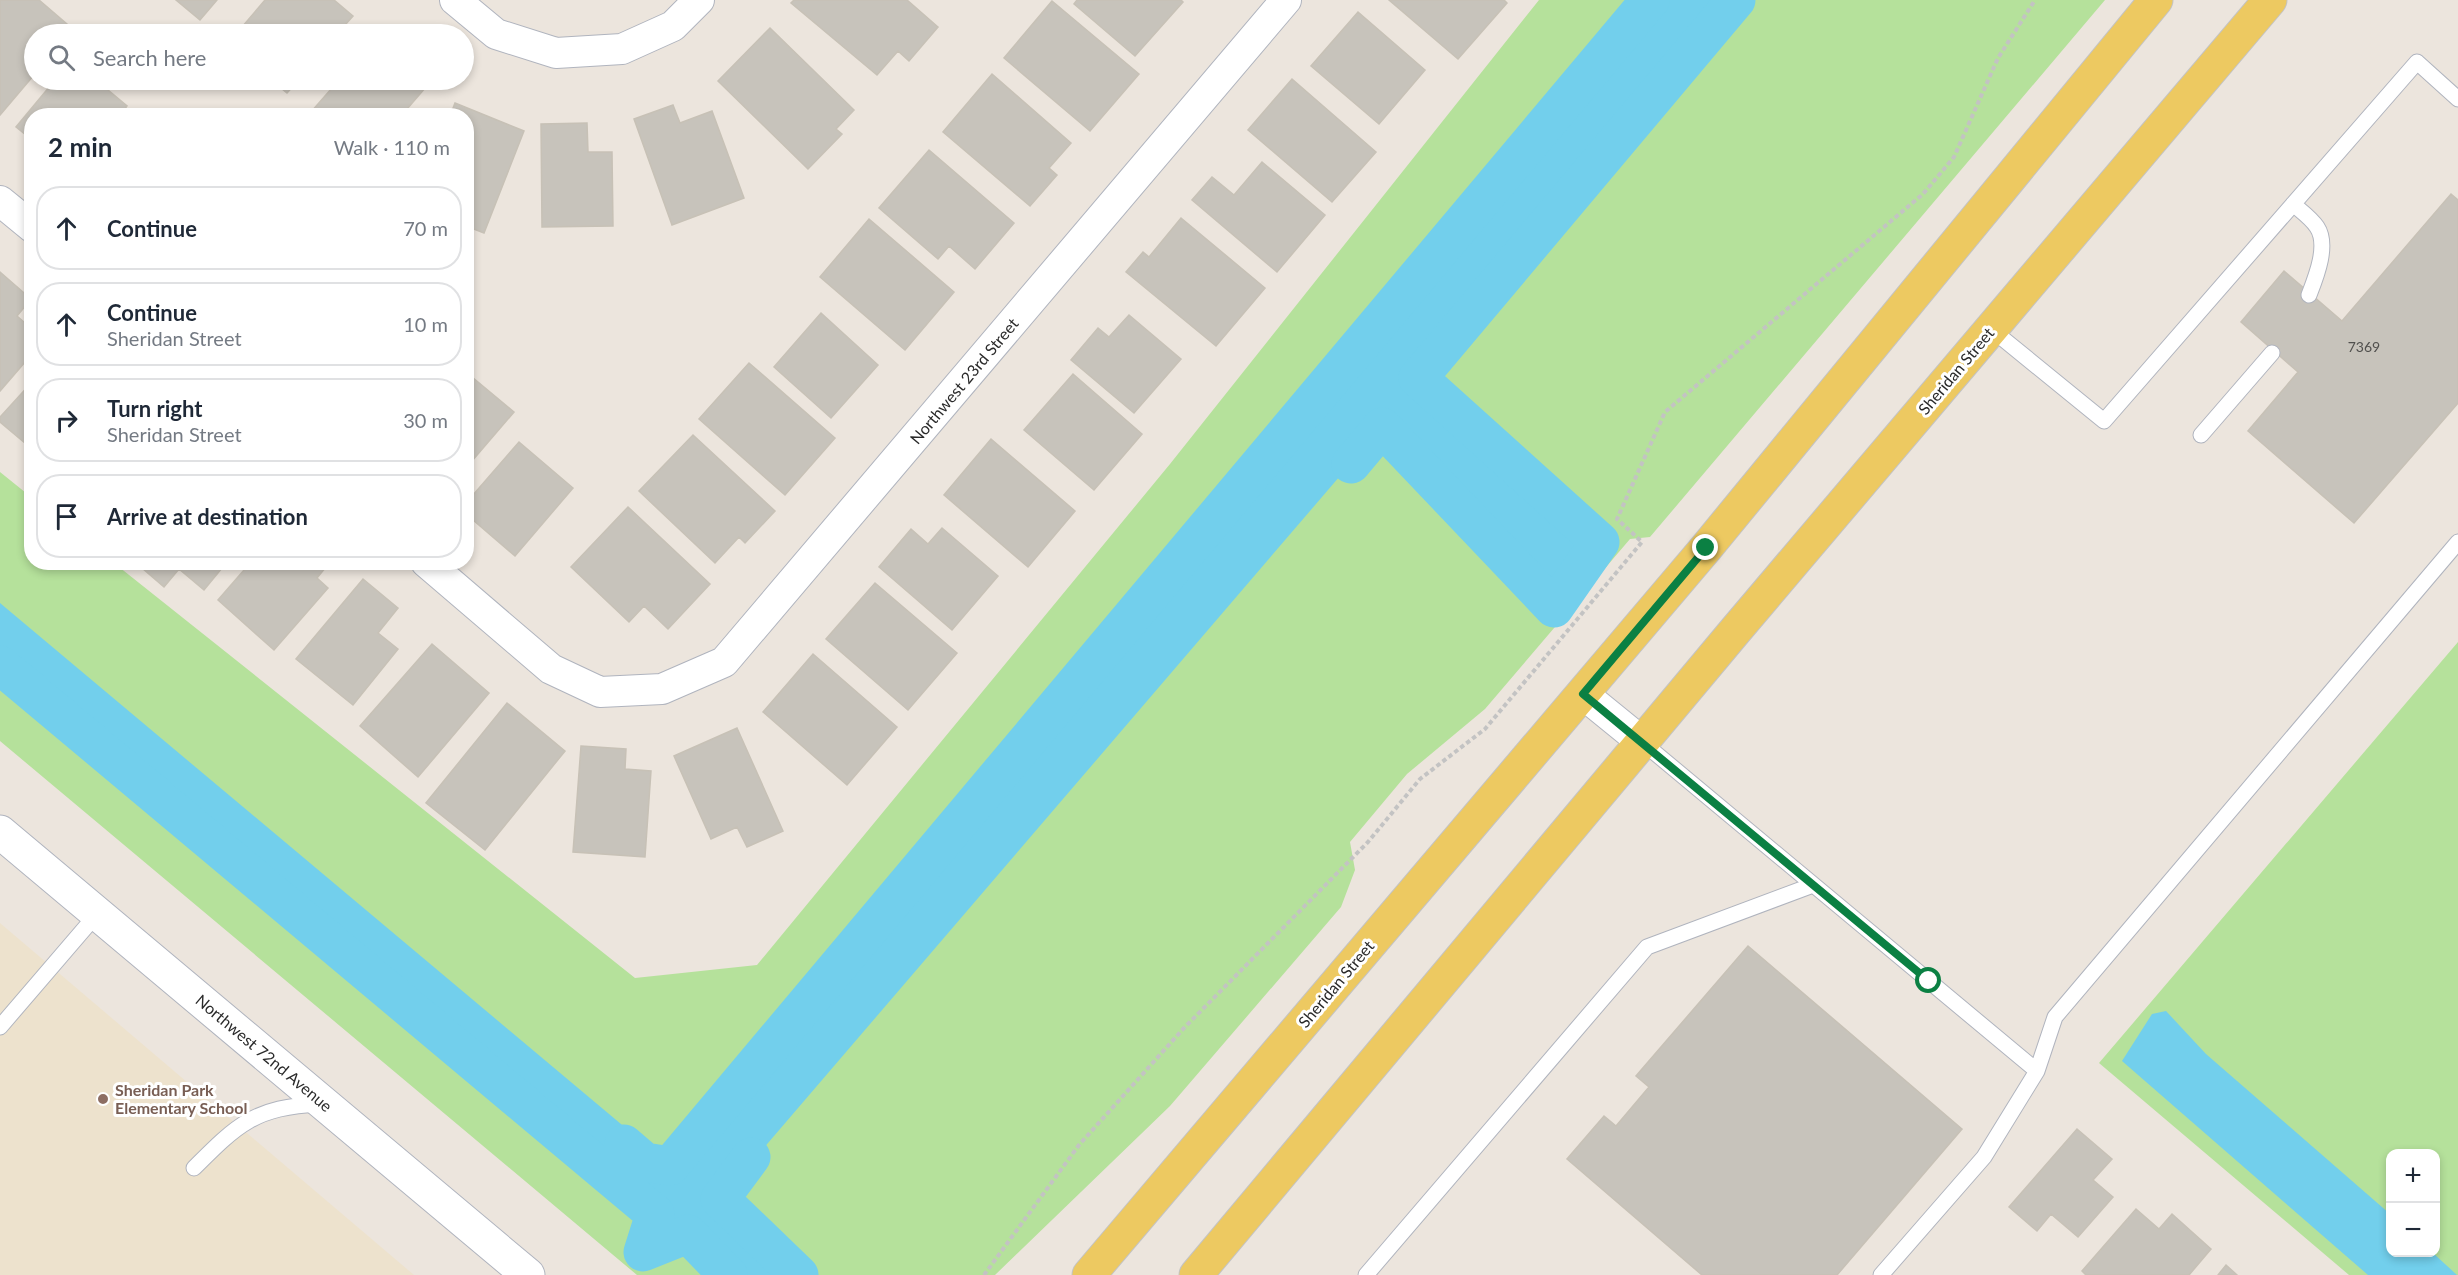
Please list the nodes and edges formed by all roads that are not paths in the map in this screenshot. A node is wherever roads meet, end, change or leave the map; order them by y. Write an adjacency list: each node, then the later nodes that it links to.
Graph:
1 (455, 0): 2 (street)
2 (699, 0)
3 (1286, 0): 15 (street, Northwest 23rd Street)
4 (2156, 0): 16 (main road, Sheridan Street)
5 (2270, 0): 11 (main road, Sheridan Street)
6 (2458, 99): 8 (lane)
7 (0, 201): 9 (street)
8 (2293, 204): 10 (lane); 11 (lane)
9 (24, 220)
10 (2309, 295)
11 (1991, 329): 17 (main road, Sheridan Street)
12 (2272, 353): 13 (lane)
13 (2201, 435)
14 (2458, 542): 22 (lane)
15 (435, 570)
16 (1583, 694): 17 (street); 26 (main road, Sheridan Street)
17 (1642, 742): 19 (lane); 27 (main road, Sheridan Street)
18 (0, 832): 20 (street, Northwest 72nd Avenue)
19 (1813, 885): 22 (lane); 28 (lane)
20 (98, 914): 21 (lane); 23 (street, Northwest 72nd Avenue)
21 (0, 1027)
22 (2037, 1071): 29 (lane)
23 (324, 1104): 24 (lane); 25 (street, Northwest 72nd Avenue)
24 (194, 1168)
25 (528, 1275)
26 (1089, 1275)
27 (1196, 1275)
28 (1366, 1275)
29 (1881, 1275)

